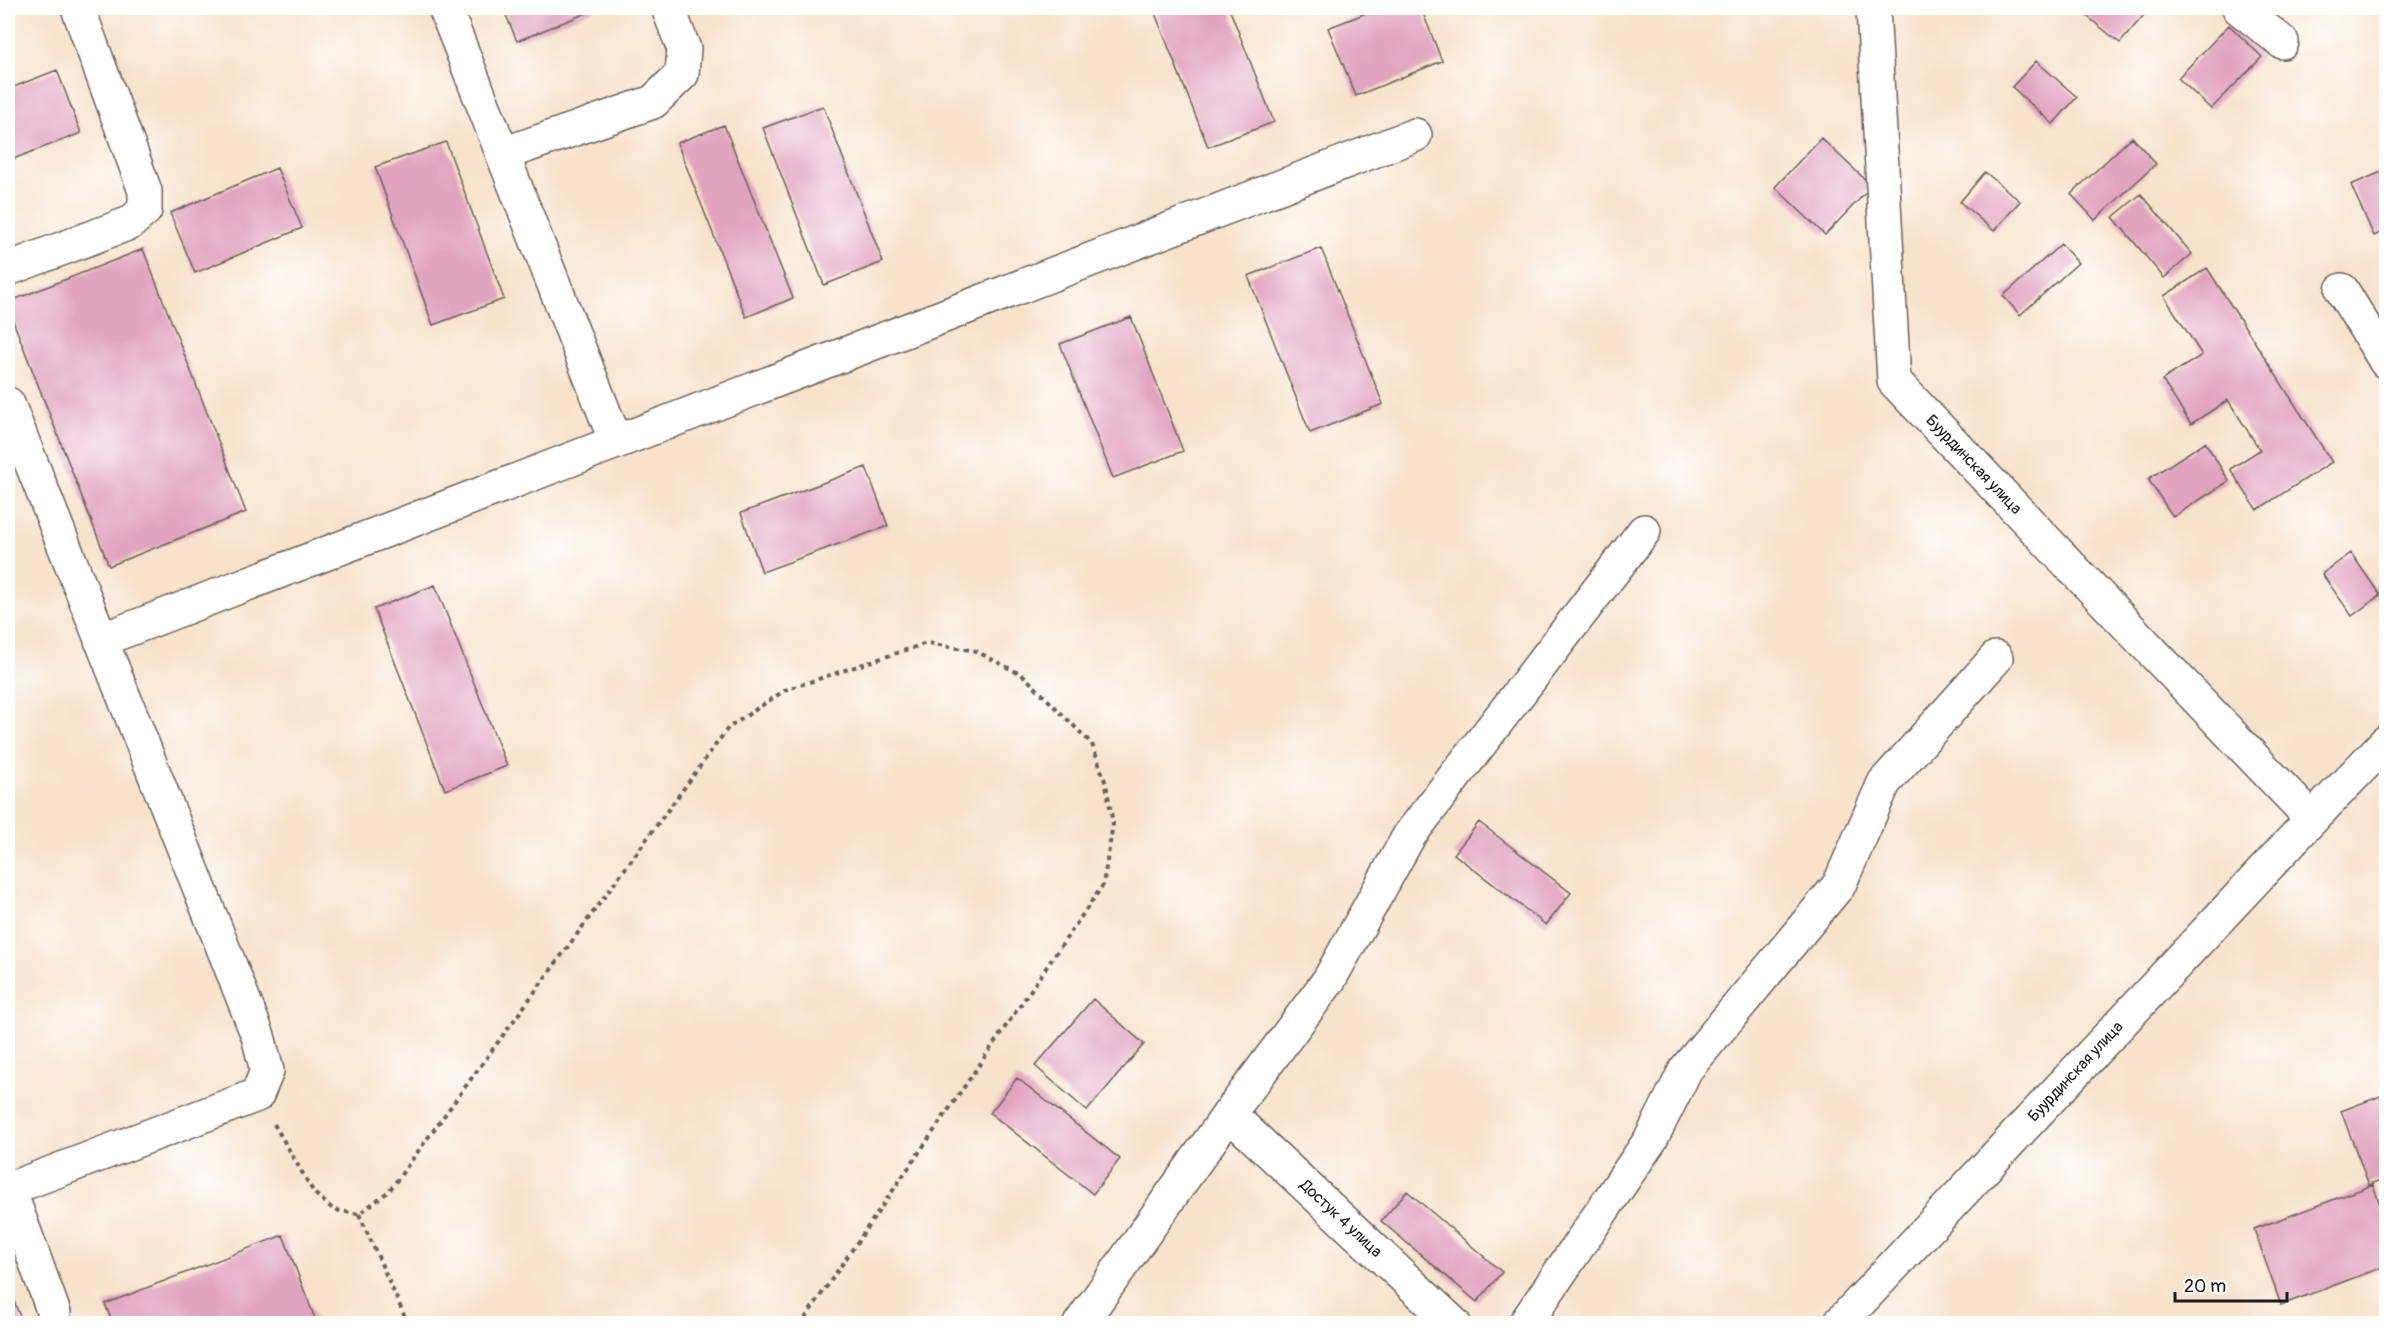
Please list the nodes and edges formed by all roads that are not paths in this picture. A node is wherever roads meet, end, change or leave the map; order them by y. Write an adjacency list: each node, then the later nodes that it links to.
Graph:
1 (78, 8): 9 (street)
2 (445, 8): 8 (street)
3 (668, 8): 8 (street)
4 (1873, 8): 18 (street, Буурдинская улица)
5 (2239, 8): 6 (street)
6 (2282, 42)
7 (1415, 135): 13 (street)
8 (503, 154): 13 (street)
9 (8, 268)
10 (2342, 290): 11 (street)
11 (2386, 362)
12 (8, 404): 15 (street)
13 (616, 442): 15 (street)
14 (1644, 531): 19 (street)
15 (101, 640): 20 (street)
16 (1996, 658): 24 (street)
17 (2386, 742): 18 (street, Буурдинская улица)
18 (2312, 819): 25 (street, Буурдинская улица)
19 (1228, 1114): 22 (street); 23 (street, Достук 4 улица)
20 (8, 1187): 21 (street)
21 (54, 1313)
22 (1080, 1323)
23 (1454, 1323)
24 (1525, 1323)
25 (1839, 1323)

